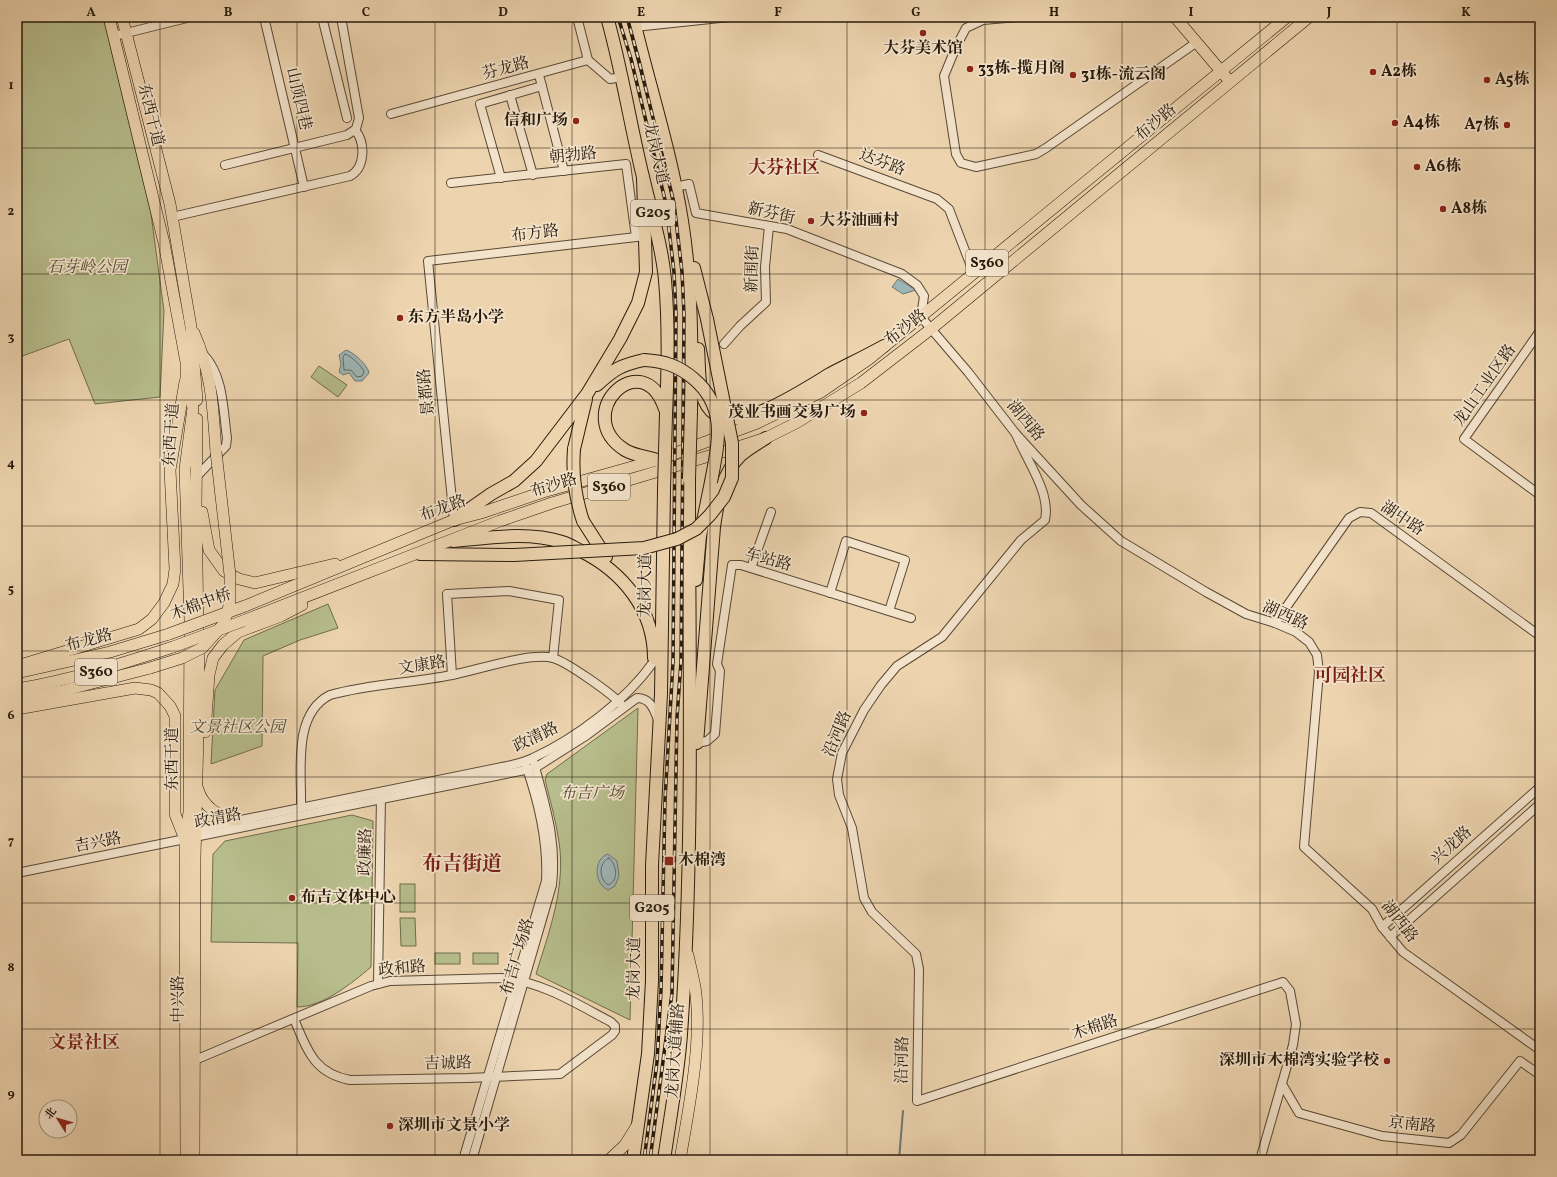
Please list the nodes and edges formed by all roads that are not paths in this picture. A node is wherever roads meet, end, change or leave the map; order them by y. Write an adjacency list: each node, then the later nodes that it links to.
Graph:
1 (110, 17): 16 (main road, 东西干道)
2 (122, 17): 15 (main road, 东西干道)
3 (191, 17): 15 (street)
4 (264, 17): 28 (street, 山顶四巷)
5 (322, 17): 26 (street)
6 (340, 17): 27 (street)
7 (577, 17): 18 (street)
8 (607, 17): 21 (highway, 龙岗大道 / G205)
9 (730, 17): 14 (street)
10 (1018, 17): 17 (street)
11 (1175, 17): 17 (main road)
12 (1287, 17): 19 (main road, 布沙路 / S360)
13 (1309, 17): 22 (main road, 布沙路 / S360)
14 (634, 22): 37 (highway, 龙岗大道 / G205)
15 (126, 33): 16 (street); 38 (main road, 东西干道)
16 (114, 36): 52 (main road, 东西干道)
17 (1197, 42): 19 (main road)
18 (588, 60): 20 (street, 芬龙路); 21 (street)
19 (1222, 71): 22 (main road); 43 (main road, 布沙路 / S360)
20 (539, 74): 23 (street); 25 (street, 芬龙路)
21 (622, 77): 33 (highway, 龙岗大道 / G205)
22 (1231, 82): 47 (main road, 布沙路 / S360)
23 (542, 86): 24 (street); 31 (street)
24 (510, 96): 32 (street); 34 (street)
25 (391, 114)
26 (347, 118)
27 (355, 130): 28 (street); 36 (street)
28 (295, 148): 30 (street); 36 (street, 山顶四巷)
29 (818, 155): 43 (street, 达芬路)
30 (225, 166)
31 (564, 171): 32 (street, 朝勃路); 41 (street, 朝勃路)
32 (534, 174): 34 (street, 朝勃路)
33 (643, 177): 41 (highway); 58 (highway, 龙岗大道 / G205)
34 (501, 178): 35 (street, 朝勃路)
35 (451, 183)
36 (304, 187): 38 (street)
37 (675, 187): 39 (street, 新芬街); 40 (highway, 龙岗大道 / G205)
38 (172, 217): 46 (main road, 东西干道)
39 (769, 226): 45 (street, 新芬街); 49 (street, 新围街)
40 (683, 228): 44 (highway, 龙岗大道 / G205); 67 (highway, bridge)
41 (640, 236): 42 (street, 布方路); 54 (highway)
42 (428, 261): 65 (street, 景都路)
43 (974, 274): 45 (main road, 布沙路 / S360)
44 (690, 293): 50 (highway); 99 (highway, 龙岗大道 / G205, bridge)
45 (921, 317): 47 (street, 湖西路); 50 (main road, 布沙路 / S360)
46 (191, 327): 51 (main road); 56 (main road, 东西干道)
47 (931, 329): 59 (street, 湖西路); 60 (main road, 布沙路 / S360)
48 (1540, 331): 63 (street, 龙山工业区路)
49 (724, 344)
50 (884, 346): 61 (main road, 布沙路 / S360)
51 (204, 355): 53 (street); 55 (main road)
52 (186, 379): 56 (main road, 东西干道); 57 (main road)
53 (219, 386): 55 (street); 62 (street)
54 (587, 394): 65 (highway); 70 (highway, bridge); 92 (highway, bridge)
55 (213, 403): 88 (main road, bridge)
56 (195, 407): 57 (main road); 62 (main road, 东西干道); 104 (main road, 东西干道)
57 (180, 408): 83 (main road)
58 (666, 414): 61 (highway); 87 (highway, 龙岗大道 / G205, bridge)
59 (1016, 434): 77 (street, 湖西路); 118 (street, 沿河路)
60 (766, 438): 66 (main road, 布沙路 / S360); 92 (highway)
61 (657, 460): 65 (main road, 布龙路 / S360)
62 (197, 476): 68 (main road); 96 (main road, 东西干道)
63 (1540, 495)
64 (771, 512): 69 (street)
65 (454, 520): 68 (main road, 布龙路 / S360)
66 (453, 541): 67 (main road, 布龙路 / S360); 70 (highway)
67 (420, 554): 71 (main road, 布龙路 / S360)
68 (369, 556): 73 (main road, 布龙路 / S360)
69 (751, 568): 72 (street, 车站路); 92 (street, 车站路)
70 (619, 575): 82 (highway)
71 (333, 588): 76 (main road, 布龙路 / S360); 96 (main road)
72 (830, 593): 74 (street, 车站路); 74 (street)
73 (245, 606): 78 (main road, 木棉中桥 / S360, bridge)
74 (889, 612): 75 (street, 车站路)
75 (911, 618)
76 (243, 621): 80 (main road, 木棉中桥 / S360, bridge)
77 (1275, 622): 79 (street, 湖中路); 106 (street, 湖西路)
78 (169, 634): 84 (main road, 布龙路 / S360)
79 (1540, 636)
80 (173, 647): 86 (main road, 布龙路 / S360)
81 (553, 658): 85 (street, 文康路); 85 (street); 89 (street, 文康路)
82 (654, 661): 87 (highway); 89 (street, 政清路)
83 (17, 666)
84 (17, 674)
85 (452, 675): 101 (street, 文康路)
86 (17, 689)
87 (661, 694): 91 (highway, 龙岗大道 / G205)
88 (17, 700)
89 (621, 705): 91 (street, 政清路); 93 (street, 政清路); 95 (street, 政清路)
90 (17, 709): 104 (main road)
91 (659, 722): 119 (highway, 龙岗大道 / G205)
92 (697, 743): 99 (highway)
93 (533, 758): 94 (street, 政清路); 95 (street, 布吉广场路)
94 (524, 761): 95 (street, 布吉广场路); 98 (street, 政清路)
95 (531, 769): 98 (street, 政清路); 109 (street, 布吉广场路)
96 (198, 782): 102 (main road); 103 (main road, 东西干道)
97 (1540, 786): 106 (street, 兴龙路)
98 (381, 796): 101 (street, 政清路); 103 (street, 政清路); 110 (street, 政廉路)
99 (690, 796): 108 (highway, 龙岗大道 / G205)
100 (1540, 804): 107 (street, 兴龙路)
101 (301, 808): 102 (street, 政清路)
102 (237, 820): 103 (street, 政清路)
103 (196, 833): 104 (street, 政清路); 114 (main road, 中兴路)
104 (185, 840): 105 (street, 吉兴路); 120 (main road, 中兴路)
105 (17, 873)
106 (1382, 927): 107 (street, 湖西路)
107 (1390, 937): 113 (street, 湖西路)
108 (686, 945): 129 (highway, 龙岗大道 / G205); 130 (main road, 龙岗大道辅路)
109 (521, 981): 110 (street, 政和路); 112 (street, 政和路); 116 (street, 布吉广场路)
110 (378, 984): 111 (street, 政和路)
111 (294, 1019): 114 (street, 政和路); 116 (street, 吉诚路)
112 (615, 1026): 116 (street, 吉诚路)
113 (1540, 1050)
114 (195, 1060): 120 (main road, 中兴路)
115 (1540, 1075): 117 (street, 京南路)
116 (492, 1077): 125 (street, 布吉广场路); 126 (street, 布吉广场路)
117 (1282, 1084): 118 (street, 木棉路); 131 (street)
118 (917, 1102)
119 (639, 1122): 127 (main road); 128 (highway, 龙岗大道 / G205)
120 (190, 1147): 121 (main road); 122 (main road, 中兴路); 123 (main road, 中兴路); 124 (main road)
121 (180, 1160)
122 (186, 1160)
123 (194, 1160)
124 (202, 1160)
125 (463, 1160)
126 (472, 1160)
127 (609, 1160)
128 (634, 1160)
129 (664, 1160)
130 (680, 1160)
131 (1260, 1160)

